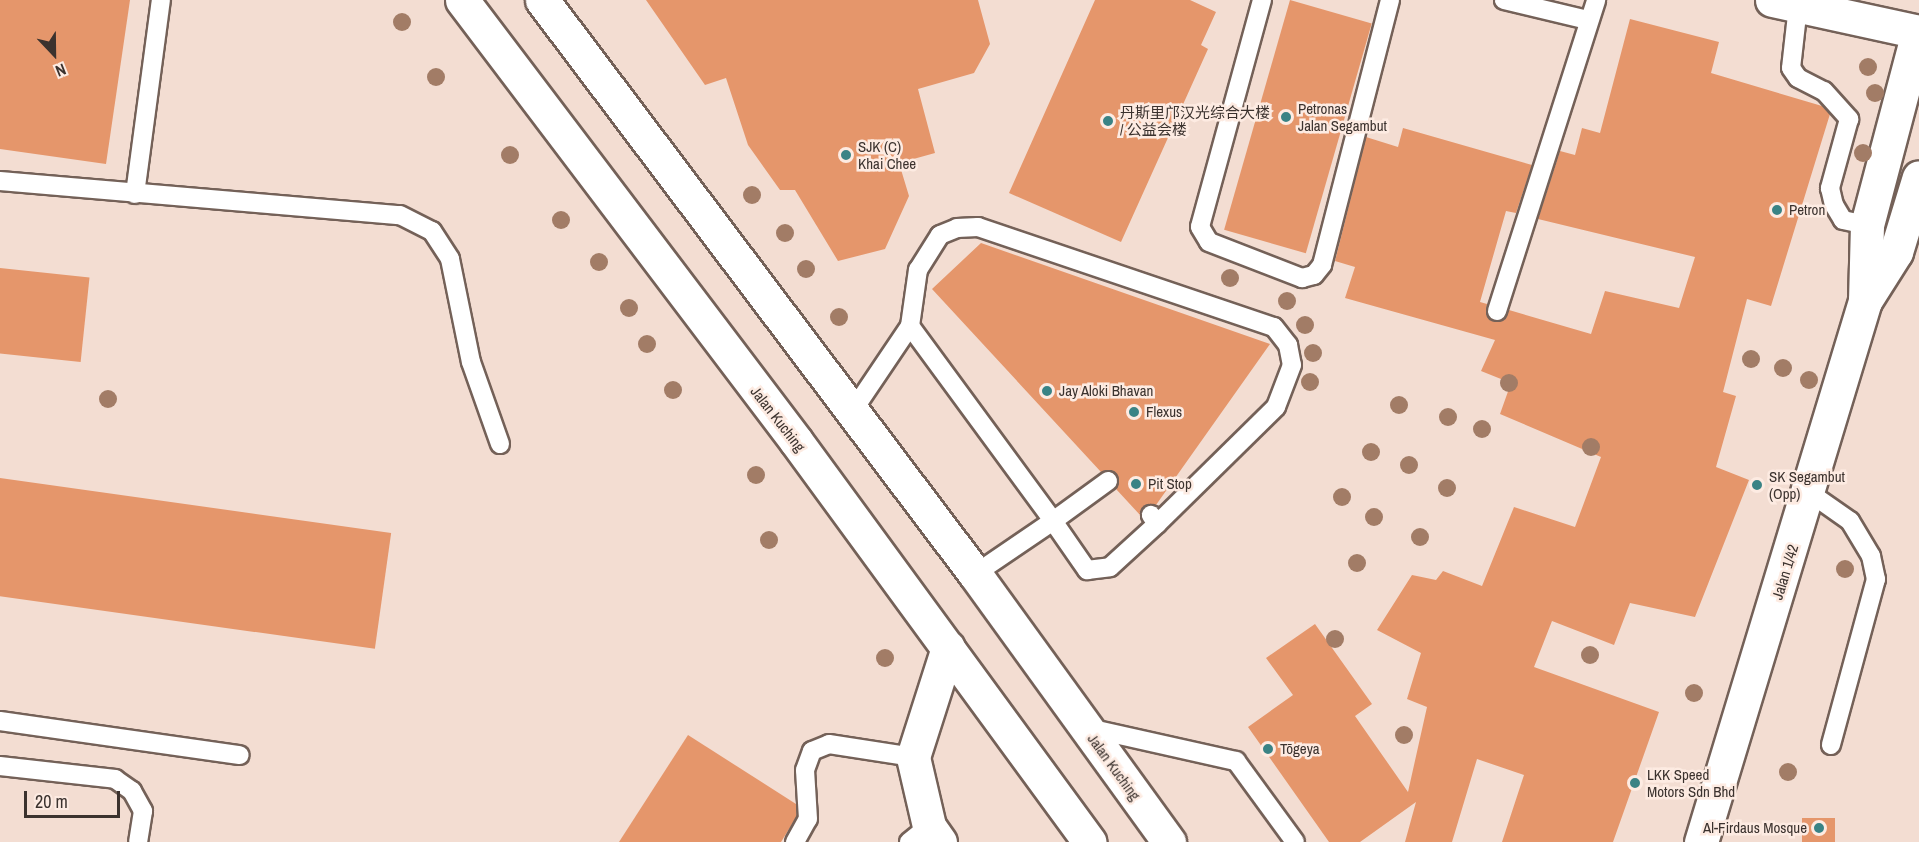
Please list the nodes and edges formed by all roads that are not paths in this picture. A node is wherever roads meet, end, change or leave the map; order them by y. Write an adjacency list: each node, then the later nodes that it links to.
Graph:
1 (161, 0): 13 (lane)
2 (462, 0): 24 (main road, Jalan Kuching)
3 (542, 0): 18 (main road, Jalan Kuching)
4 (1262, 0): 5 (lane)
5 (1390, 0)
6 (1504, 0): 9 (lane)
7 (1596, 0): 9 (lane)
8 (1785, 3): 10 (main road); 14 (lane)
9 (1588, 20): 16 (lane)
10 (1919, 32): 14 (main road, Jalan 1/42)
11 (1919, 177): 15 (main road, Jalan 1/42)
12 (0, 181): 13 (lane)
13 (135, 194): 19 (lane)
14 (1867, 225): 15 (main road, Jalan 1/42)
15 (1865, 301): 21 (main road, Jalan 1/42)
16 (1497, 311)
17 (910, 326): 18 (lane); 22 (lane); 22 (lane)
18 (852, 412): 23 (main road, Jalan Kuching)
19 (500, 444)
20 (1108, 481): 22 (lane)
21 (1810, 493): 27 (lane); 37 (main road, Jalan 1/42)
22 (1053, 521): 23 (lane)
23 (975, 574): 26 (main road, Jalan Kuching)
24 (948, 647): 29 (main road); 34 (main road, Jalan Kuching)
25 (0, 721): 28 (lane)
26 (1086, 728): 35 (main road, Jalan Kuching); 36 (lane)
27 (1831, 745)
28 (240, 755)
29 (913, 757): 31 (main road); 33 (lane)
30 (0, 766): 32 (lane)
31 (926, 836)
32 (138, 842)
33 (795, 842)
34 (1089, 842)
35 (1169, 842)
36 (1294, 842)
37 (1701, 842)

